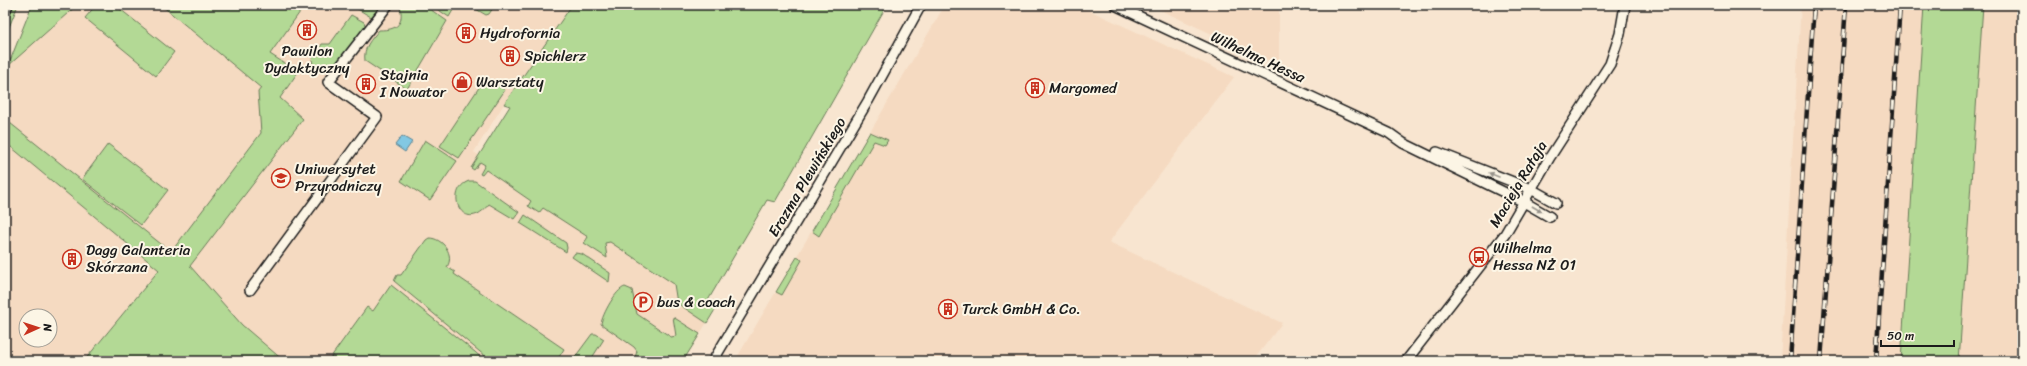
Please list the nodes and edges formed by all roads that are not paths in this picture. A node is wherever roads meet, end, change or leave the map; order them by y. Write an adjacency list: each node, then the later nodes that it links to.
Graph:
1 (8, 5): 6 (street)
2 (388, 5): 12 (street)
3 (921, 5): 13 (street, Erazma Plewińskiego)
4 (1114, 5): 7 (street, Wilhelma Hessa)
5 (1625, 5): 8 (street, Macieja Rataja)
6 (5, 11)
7 (1389, 133): 8 (street, Wilhelma Hessa, one-way to 7); 9 (street, Wilhelma Hessa)
8 (1531, 189): 9 (street, Macieja Rataja); 10 (street, Wilhelma Hessa)
9 (1524, 202): 11 (street, Wilhelma Hessa, one-way to 11); 14 (street, Macieja Rataja)
10 (1556, 203)
11 (1550, 217)
12 (250, 290)
13 (713, 361)
14 (1406, 361)

